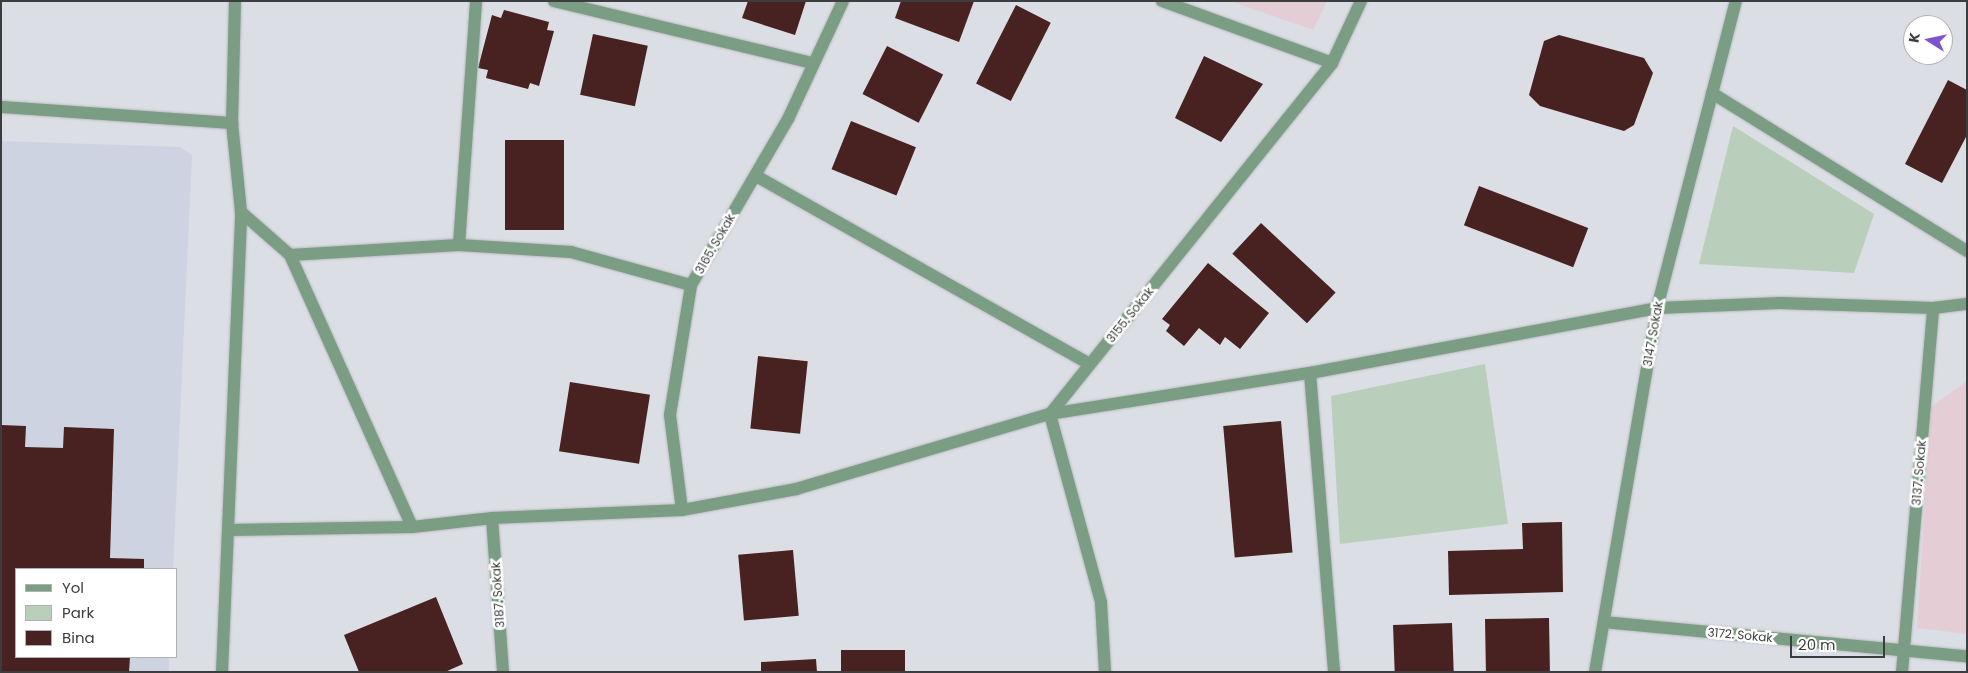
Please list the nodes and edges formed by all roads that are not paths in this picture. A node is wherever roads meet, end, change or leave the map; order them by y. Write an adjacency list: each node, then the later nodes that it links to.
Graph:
1 (236, 1): 12 (street)
2 (476, 1): 15 (street)
3 (554, 1): 8 (street)
4 (843, 1): 8 (street, 3165. Sokak)
5 (1162, 1): 9 (street)
6 (1361, 1): 9 (street, 3155. Sokak)
7 (1736, 1): 10 (street, 3147. Sokak)
8 (813, 63): 13 (street, 3165. Sokak)
9 (1332, 63): 22 (street, 3155. Sokak)
10 (1712, 93): 16 (street); 20 (street, 3147. Sokak)
11 (1, 107): 12 (street)
12 (232, 124): 14 (street)
13 (756, 176): 18 (street, 3165. Sokak); 22 (street)
14 (241, 212): 17 (street); 28 (street)
15 (459, 245): 17 (street); 18 (street)
16 (1967, 251)
17 (290, 255): 27 (street)
18 (691, 285): 25 (street, 3165. Sokak)
19 (1967, 304): 21 (street)
20 (1657, 308): 21 (street); 23 (street); 29 (street, 3147. Sokak)
21 (1933, 308): 30 (street, 3137. Sokak)
22 (1090, 364): 24 (street, 3155. Sokak)
23 (1310, 373): 24 (street); 35 (street)
24 (1050, 414): 25 (street); 34 (street)
25 (682, 510): 26 (street)
26 (492, 518): 27 (street); 33 (street, 3187. Sokak)
27 (412, 527): 28 (street)
28 (228, 530): 32 (street)
29 (1604, 622): 30 (street, 3172. Sokak); 36 (street, 3147. Sokak)
30 (1903, 650): 31 (street, 3172. Sokak); 37 (street, 3137. Sokak)
31 (1967, 656)
32 (222, 672)
33 (504, 672)
34 (1105, 672)
35 (1334, 672)
36 (1595, 672)
37 (1902, 672)

